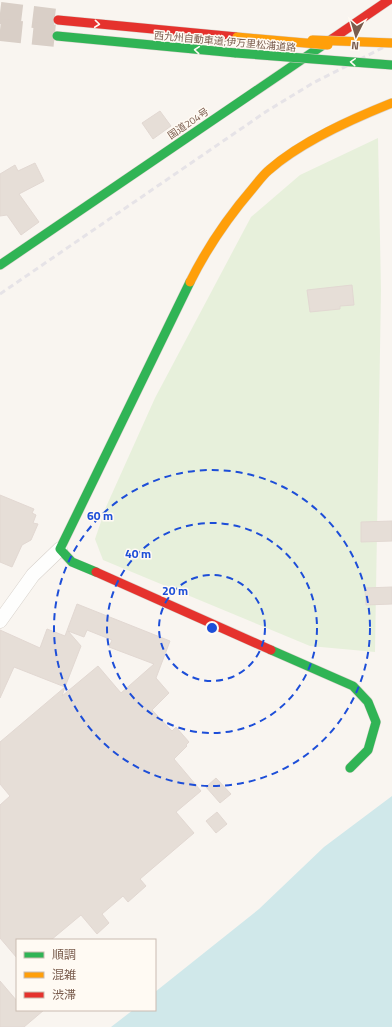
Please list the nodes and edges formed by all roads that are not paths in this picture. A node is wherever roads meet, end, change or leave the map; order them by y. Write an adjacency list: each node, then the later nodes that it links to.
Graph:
1 (389, 0): 9 (main road, 国道204号)
2 (58, 20): 4 (main road, 西九州自動車道;伊万里松浦道路, one-way to 4)
3 (57, 36): 7 (main road, 西九州自動車道;伊万里松浦道路, one-way to 3, bridge)
4 (237, 37): 5 (main road, bridge); 6 (main road, 西九州自動車道;伊万里松浦道路, bridge)
5 (392, 44)
6 (392, 51)
7 (392, 65)
8 (392, 103): 10 (main road)
9 (0, 265)
10 (60, 549): 11 (street); 12 (main road)
11 (0, 621)
12 (350, 768)

